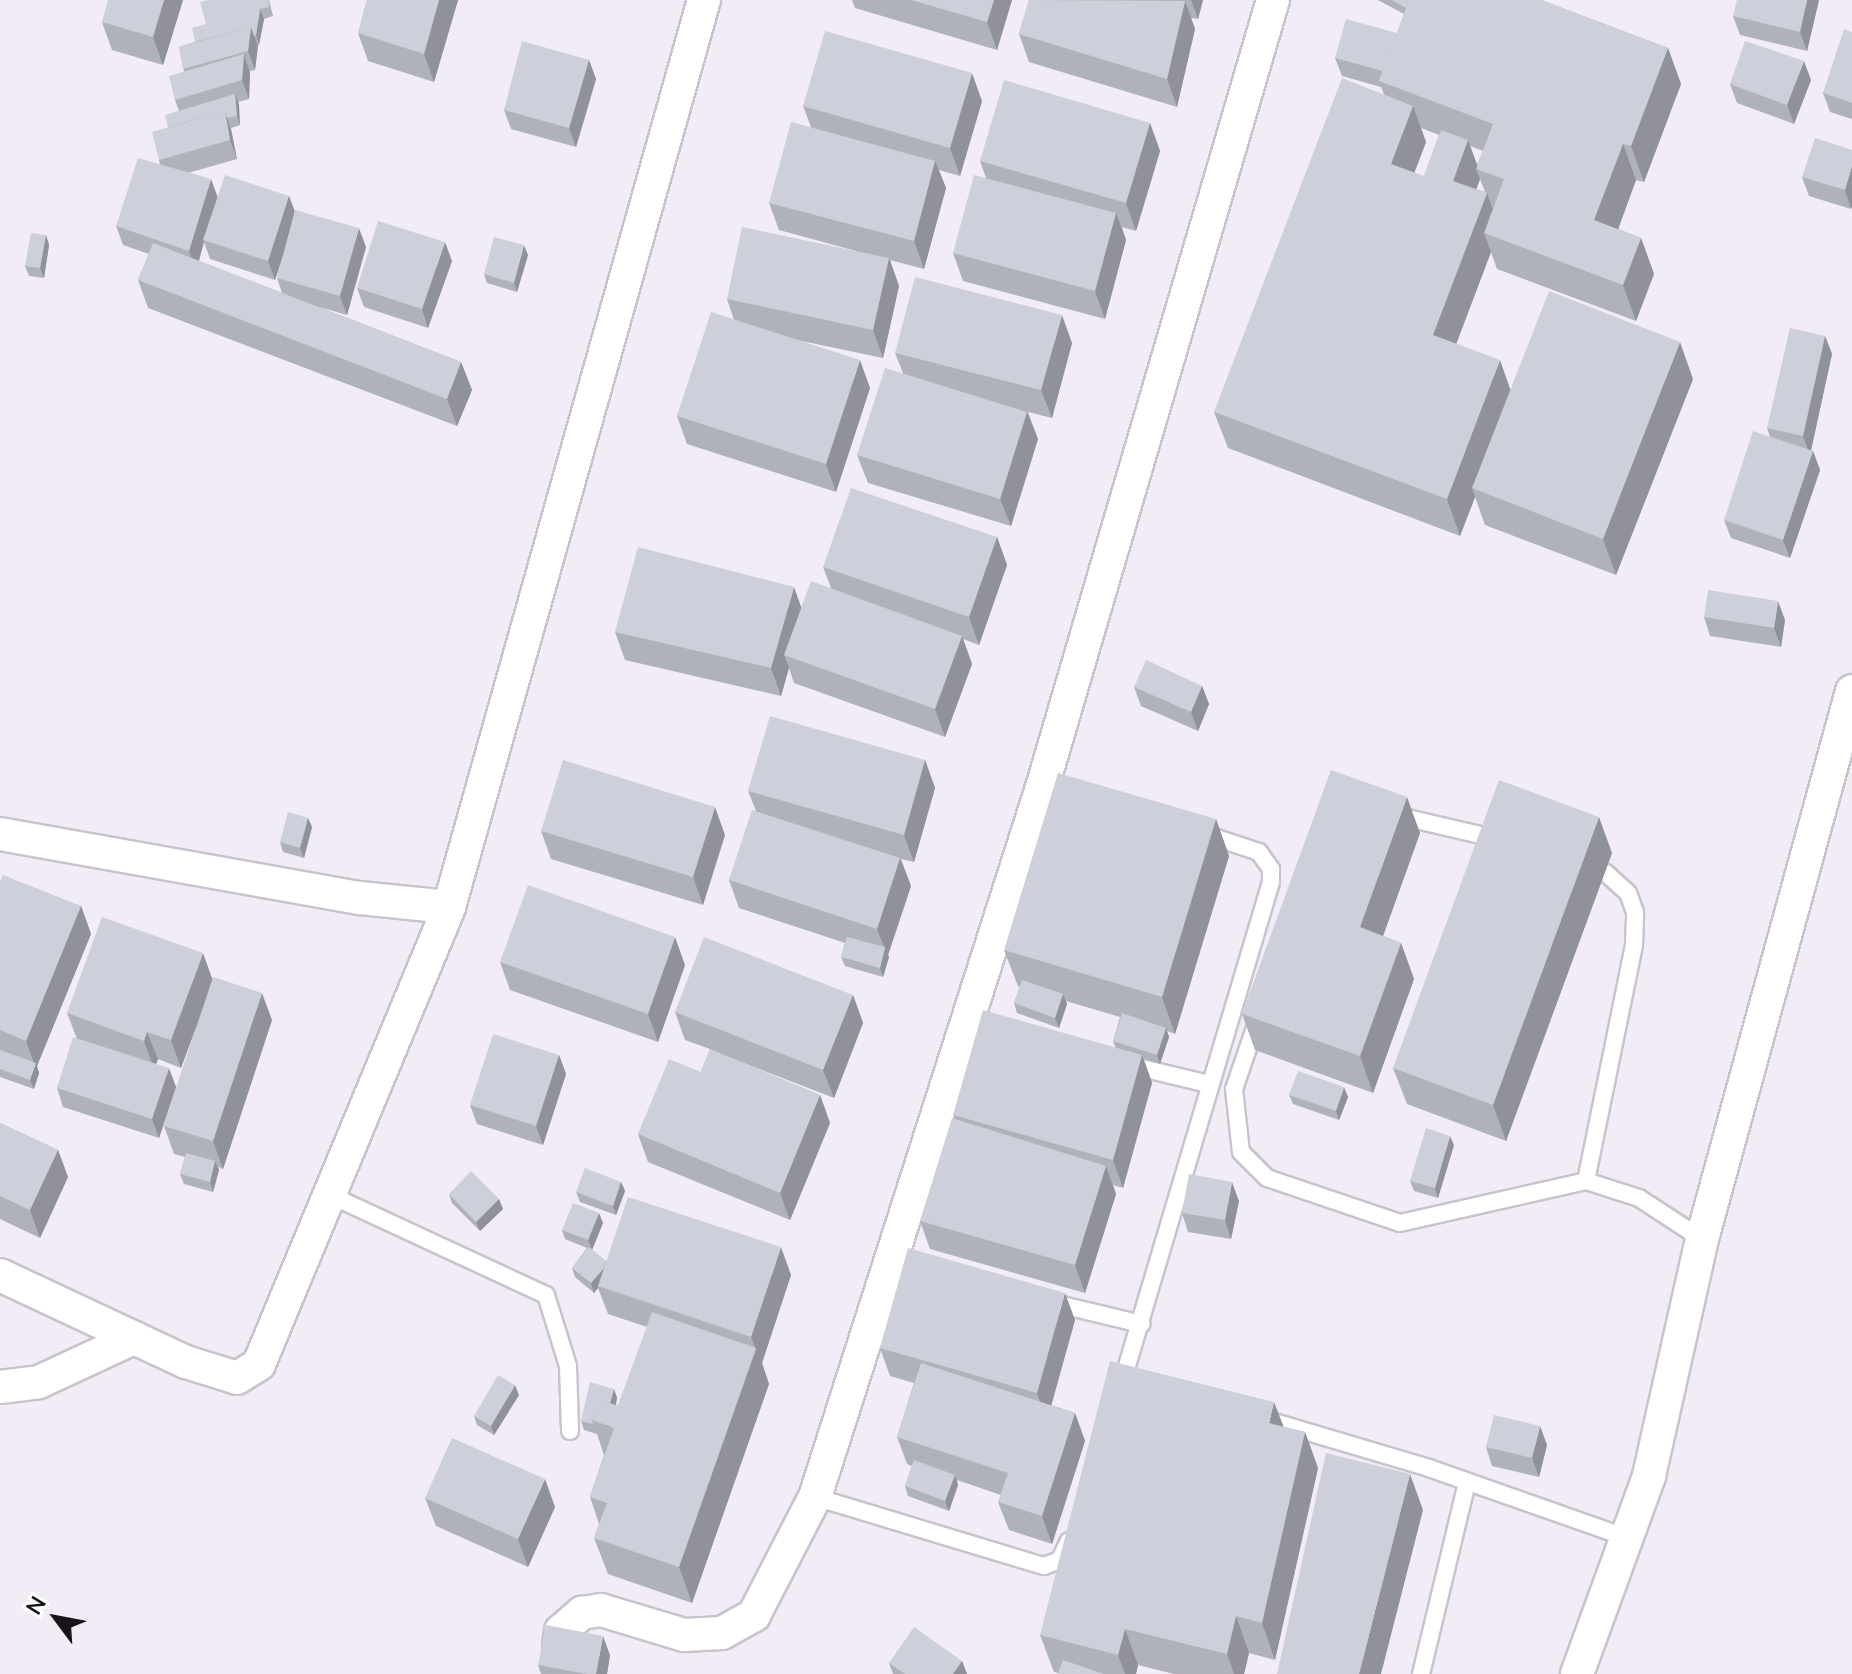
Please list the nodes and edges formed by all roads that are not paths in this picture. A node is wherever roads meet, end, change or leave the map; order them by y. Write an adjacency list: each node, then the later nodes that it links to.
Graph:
1 (704, 0): 9 (street)
2 (1273, 0): 25 (street)
3 (1852, 691): 15 (street)
4 (1380, 812): 7 (lane)
5 (1187, 828): 12 (lane)
6 (0, 834): 9 (street)
7 (1503, 841)
8 (1605, 872): 13 (lane)
9 (449, 907): 14 (street)
10 (1263, 1002): 13 (lane)
11 (1117, 1062): 12 (lane)
12 (1209, 1084): 18 (lane)
13 (1586, 1181): 15 (lane)
14 (326, 1193): 19 (street); 23 (lane)
15 (1702, 1239): 27 (street)
16 (0, 1275): 19 (street)
17 (1038, 1299): 18 (lane)
18 (1141, 1324): 21 (lane)
19 (134, 1338): 20 (street)
20 (0, 1387)
21 (1113, 1409)
22 (1249, 1414): 24 (lane)
23 (570, 1431)
24 (1467, 1482): 27 (lane); 29 (lane)
25 (815, 1497): 26 (lane); 28 (street)
26 (1075, 1523)
27 (1628, 1538): 30 (street)
28 (559, 1645)
29 (1421, 1674)
30 (1577, 1674)

